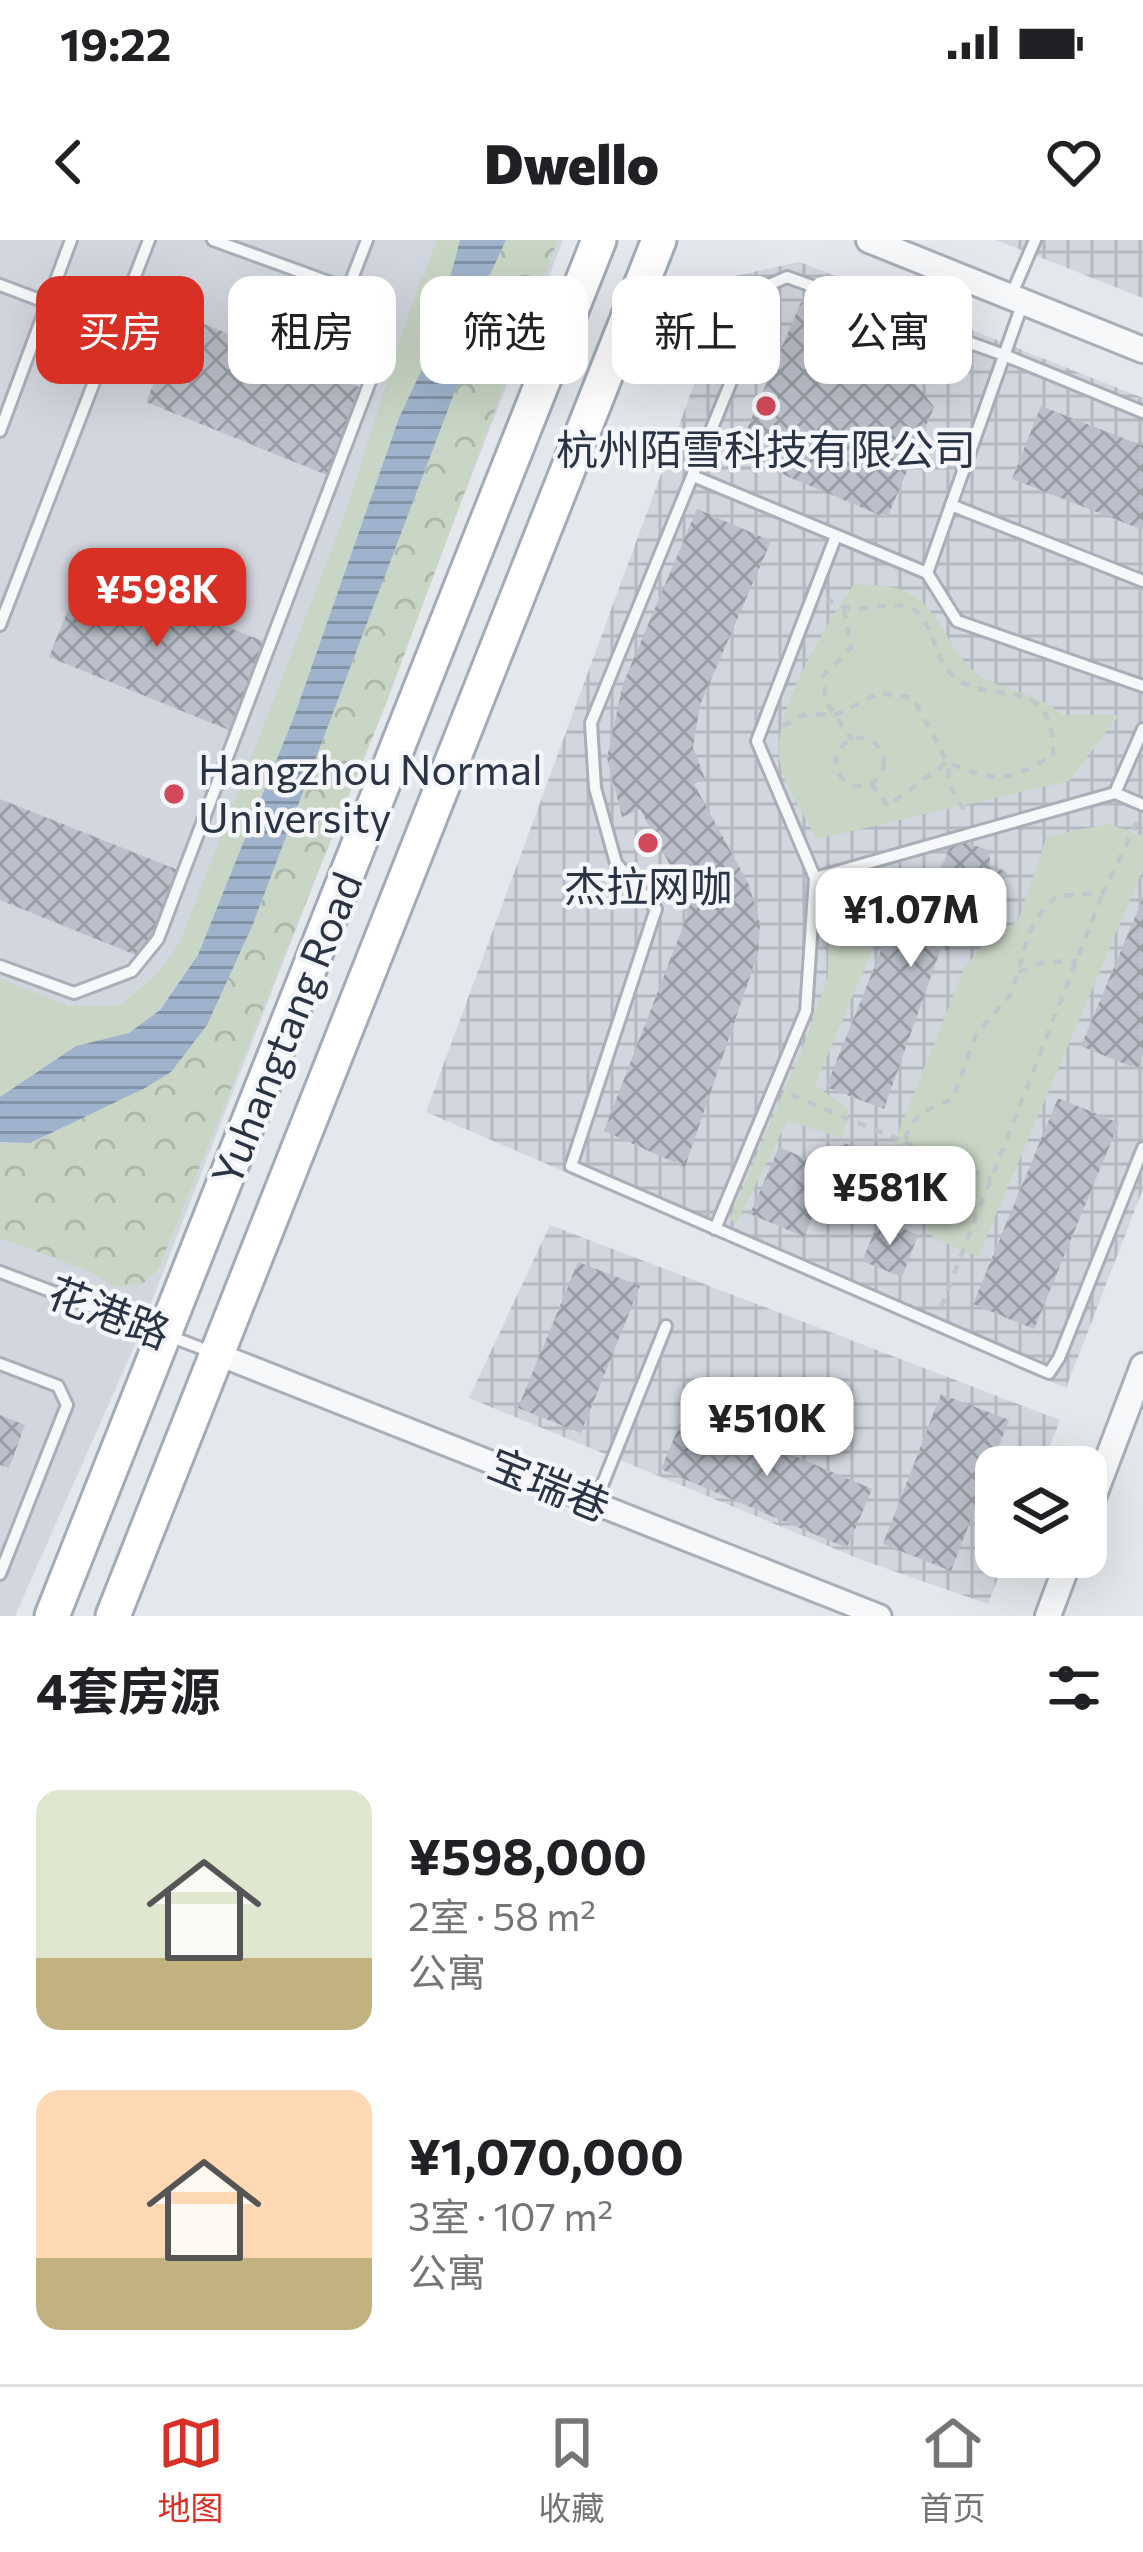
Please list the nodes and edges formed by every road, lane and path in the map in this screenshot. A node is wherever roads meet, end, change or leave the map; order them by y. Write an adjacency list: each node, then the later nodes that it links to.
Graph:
1 (71, 240): 9 (lane)
2 (149, 240): 10 (lane)
3 (213, 240): 11 (lane)
4 (367, 240): 12 (lane)
5 (599, 240): 54 (main road, Yuhangtang Road)
6 (659, 240): 55 (main road, Yuhangtang Road)
7 (869, 240): 15 (street)
8 (1035, 240): 15 (lane)
9 (57, 276)
10 (135, 276)
11 (312, 276)
12 (353, 276)
13 (0, 285): 14 (lane)
14 (36, 298)
15 (1016, 302): 17 (street); 18 (lane)
16 (36, 332): 22 (lane)
17 (1143, 350)
18 (1004, 355): 21 (lane); 23 (lane); 24 (lane)
19 (93, 384): 30 (lane)
20 (369, 384): 44 (lane)
21 (1143, 412)
22 (0, 431)
23 (693, 476): 25 (lane); 50 (lane)
24 (951, 505): 26 (lane); 27 (lane)
25 (836, 536): 26 (lane); 28 (lane)
26 (927, 573): 31 (lane)
27 (1143, 581)
28 (814, 592): 29 (path); 35 (lane)
29 (844, 609): 32 (path); 36 (path)
30 (0, 625)
31 (1143, 686)
32 (838, 715): 34 (path); 35 (path); 36 (path)
33 (1143, 729): 38 (lane)
34 (852, 740): 37 (path); 37 (path)
35 (757, 741): 41 (lane)
36 (946, 762): 37 (path); 40 (path)
37 (871, 784)
38 (1115, 793): 39 (lane); 40 (lane)
39 (1143, 807): 42 (path)
40 (970, 834): 41 (lane)
41 (815, 878): 46 (lane)
42 (1103, 893): 43 (path); 45 (path)
43 (1077, 961): 45 (path); 49 (path)
44 (0, 966)
45 (1019, 971): 47 (path)
46 (774, 1088): 47 (path); 50 (lane)
47 (905, 1142): 49 (path)
48 (1143, 1148): 52 (lane)
49 (991, 1179): 52 (path)
50 (715, 1229): 52 (lane)
51 (0, 1272): 54 (lane, 花港路)
52 (934, 1324)
53 (666, 1326): 59 (lane)
54 (166, 1334): 55 (lane, 花港路); 62 (main road, Yuhangtang Road)
55 (217, 1354): 59 (street, 宝瑞巷); 63 (main road, Yuhangtang Road)
56 (0, 1364): 60 (lane)
57 (1143, 1366): 58 (street)
58 (1107, 1461)
59 (595, 1503): 64 (street, 宝瑞巷)
60 (0, 1574)
61 (1062, 1578): 65 (street)
62 (52, 1616)
63 (113, 1616)
64 (880, 1616)
65 (1048, 1616)

